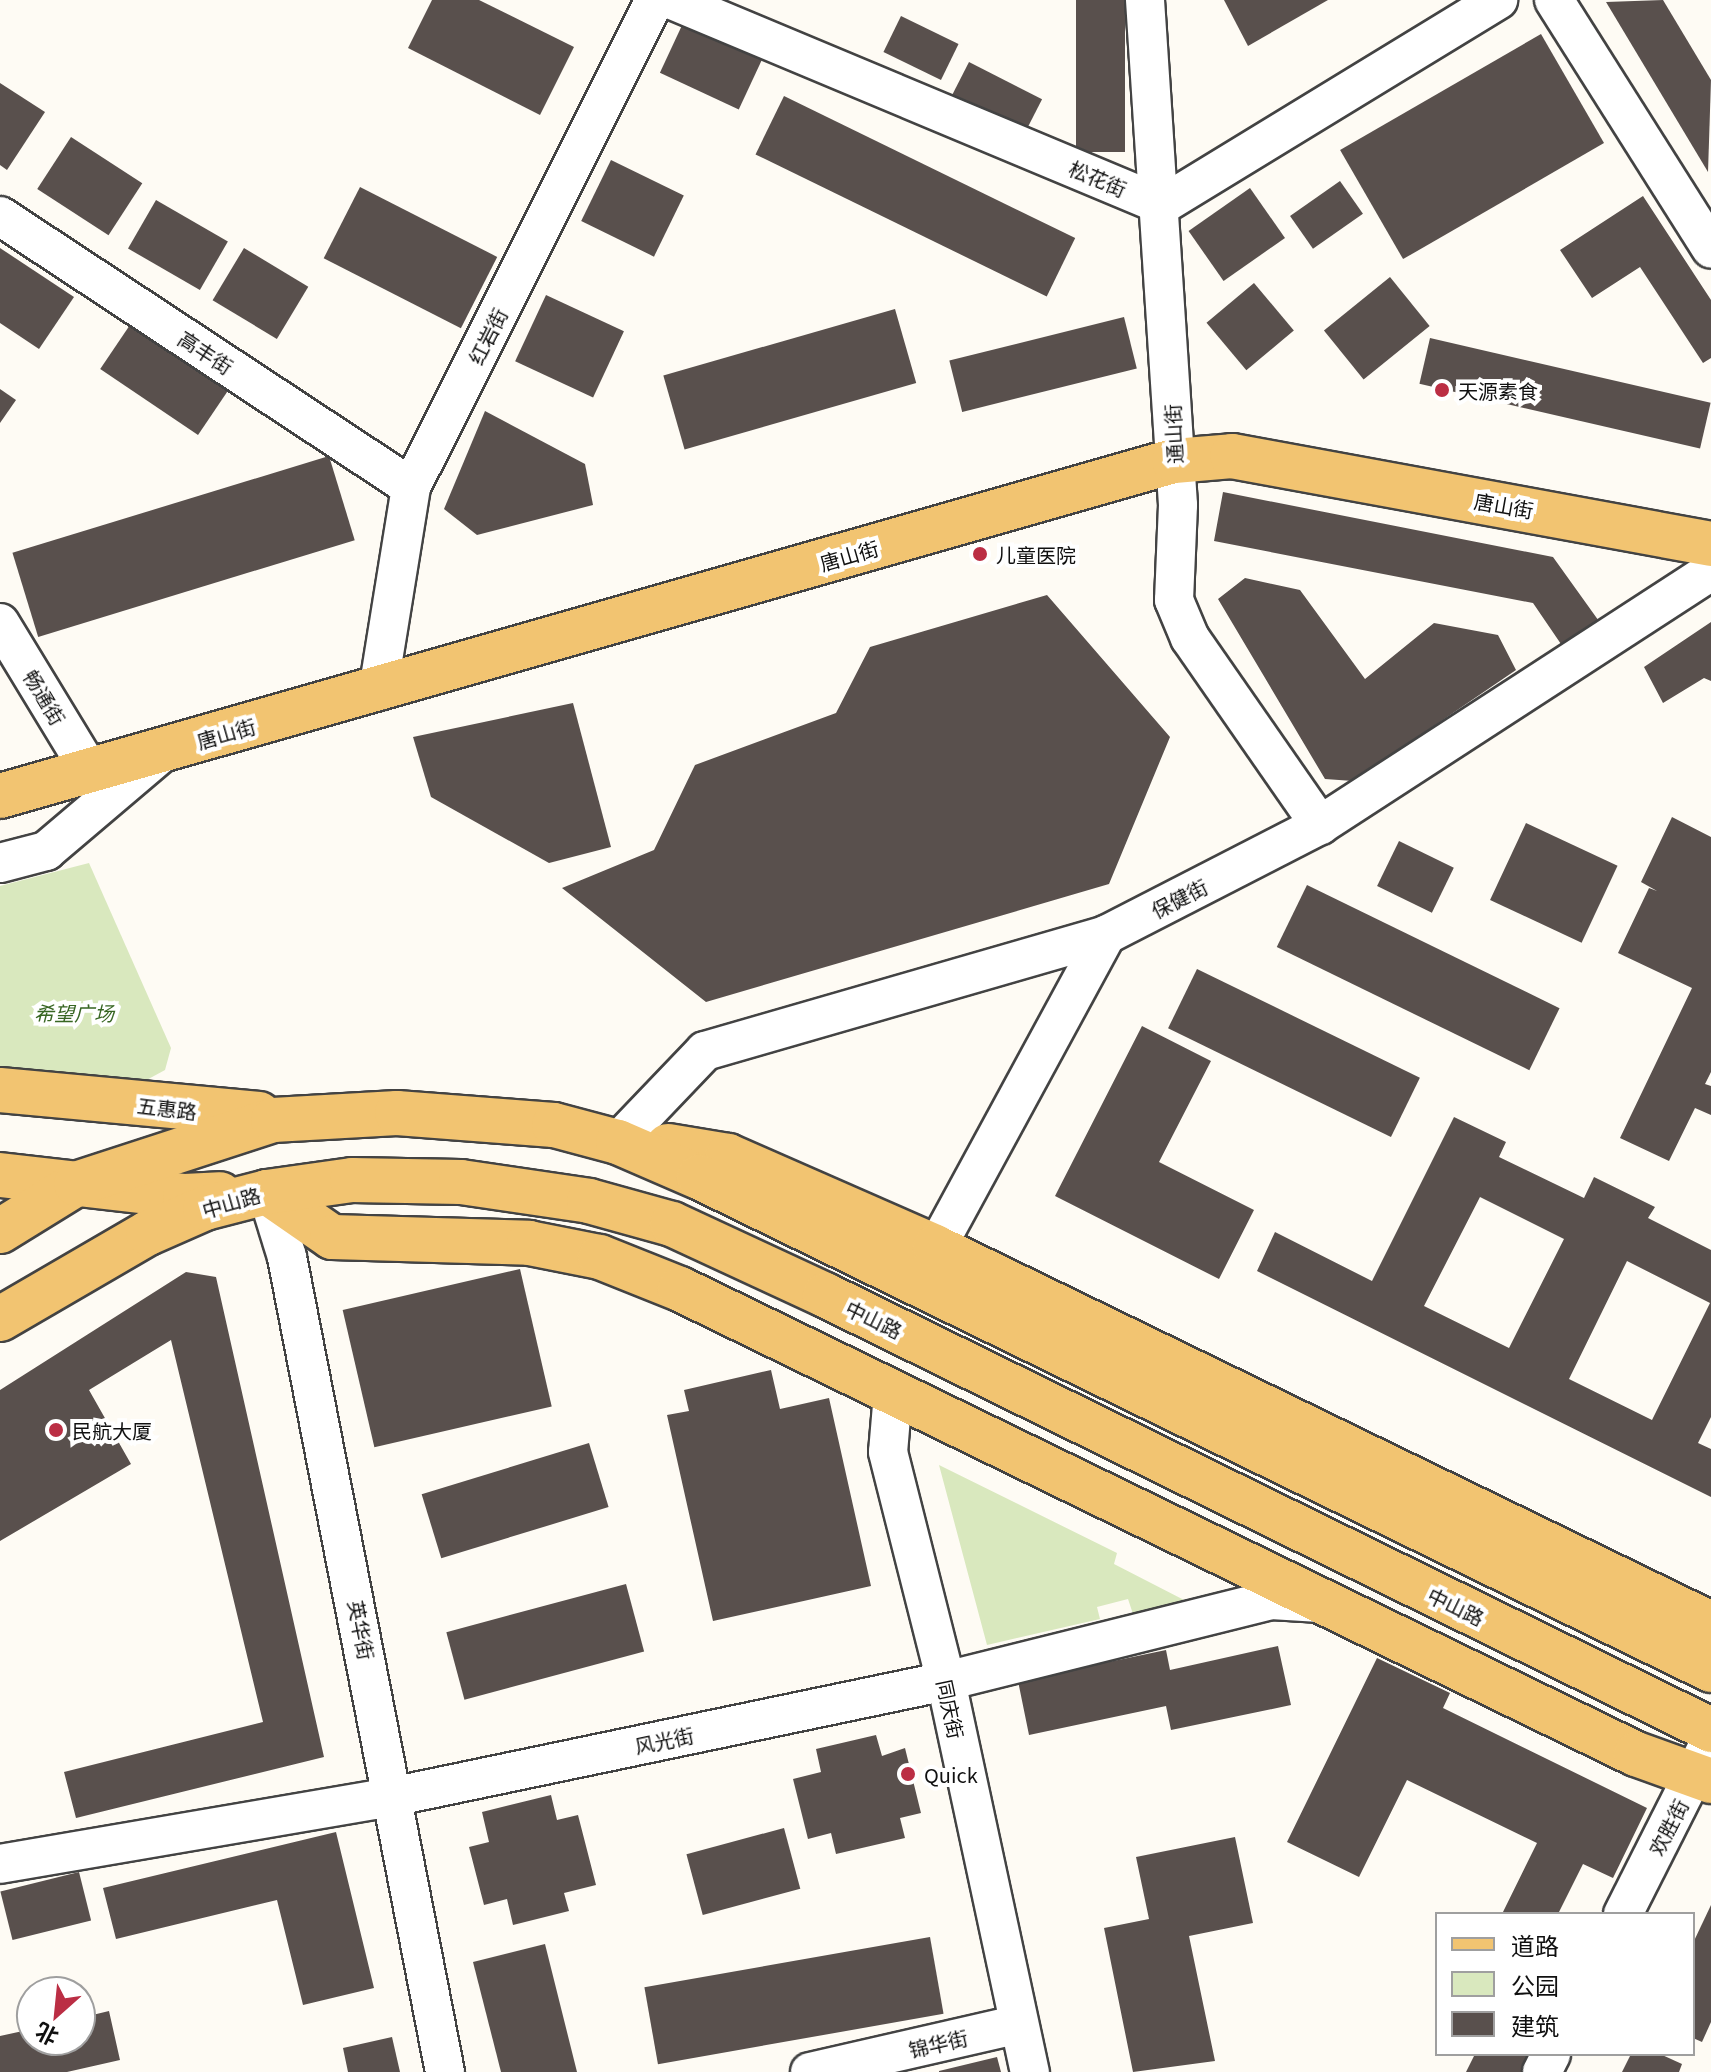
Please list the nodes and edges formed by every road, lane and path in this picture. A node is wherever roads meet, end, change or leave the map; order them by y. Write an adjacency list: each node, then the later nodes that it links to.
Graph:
1 (655, 0): 11 (street, 红岩街)
2 (672, 0): 6 (street, 松花街)
3 (1145, 0): 6 (street, 通山街)
4 (1498, 0): 6 (street)
5 (1554, 0): 7 (street)
6 (1162, 205): 10 (street, 通山街)
7 (1700, 208): 9 (street)
8 (0, 216): 11 (street, 高丰街)
9 (1711, 248)
10 (1174, 461): 12 (main road, 唐山街); 15 (main road, 唐山街); 19 (street, 通山街)
11 (411, 487): 15 (street, 红岩街)
12 (1711, 544)
13 (1711, 571): 19 (street, 保健街)
14 (0, 623): 17 (street, 畅通街)
15 (378, 691): 16 (main road, 唐山街)
16 (165, 750): 17 (main road, 唐山街); 20 (street)
17 (90, 771): 18 (main road, 唐山街)
18 (0, 796)
19 (1320, 825): 21 (street, 保健街)
20 (0, 863)
21 (1106, 935): 24 (street, 保健街); 29 (street)
22 (0, 1090): 23 (main road, 五惠路)
23 (334, 1114): 24 (main road); 26 (main road)
24 (618, 1142): 29 (main road)
25 (0, 1175): 26 (main road)
26 (76, 1184): 27 (main road); 28 (main road)
27 (267, 1192): 30 (main road, 中山路); 31 (main road); 36 (main road, 中山路); 38 (street, 英华街)
28 (0, 1231)
29 (926, 1265): 33 (main road); 34 (main road)
30 (0, 1319)
31 (893, 1393): 32 (main road); 35 (street, 同庆街)
32 (1322, 1603): 35 (street, 风光街); 37 (main road)
33 (1711, 1624)
34 (1711, 1670)
35 (946, 1681): 38 (street, 风光街); 41 (street, 同庆街)
36 (1711, 1730)
37 (1706, 1765): 40 (street, 欢胜街)
38 (396, 1796): 39 (street, 风光街); 42 (street, 英华街)
39 (0, 1864)
40 (1624, 1912)
41 (1019, 2024): 43 (street, 锦华街); 44 (street, 同庆街)
42 (445, 2072)
43 (810, 2072)
44 (1030, 2072)

